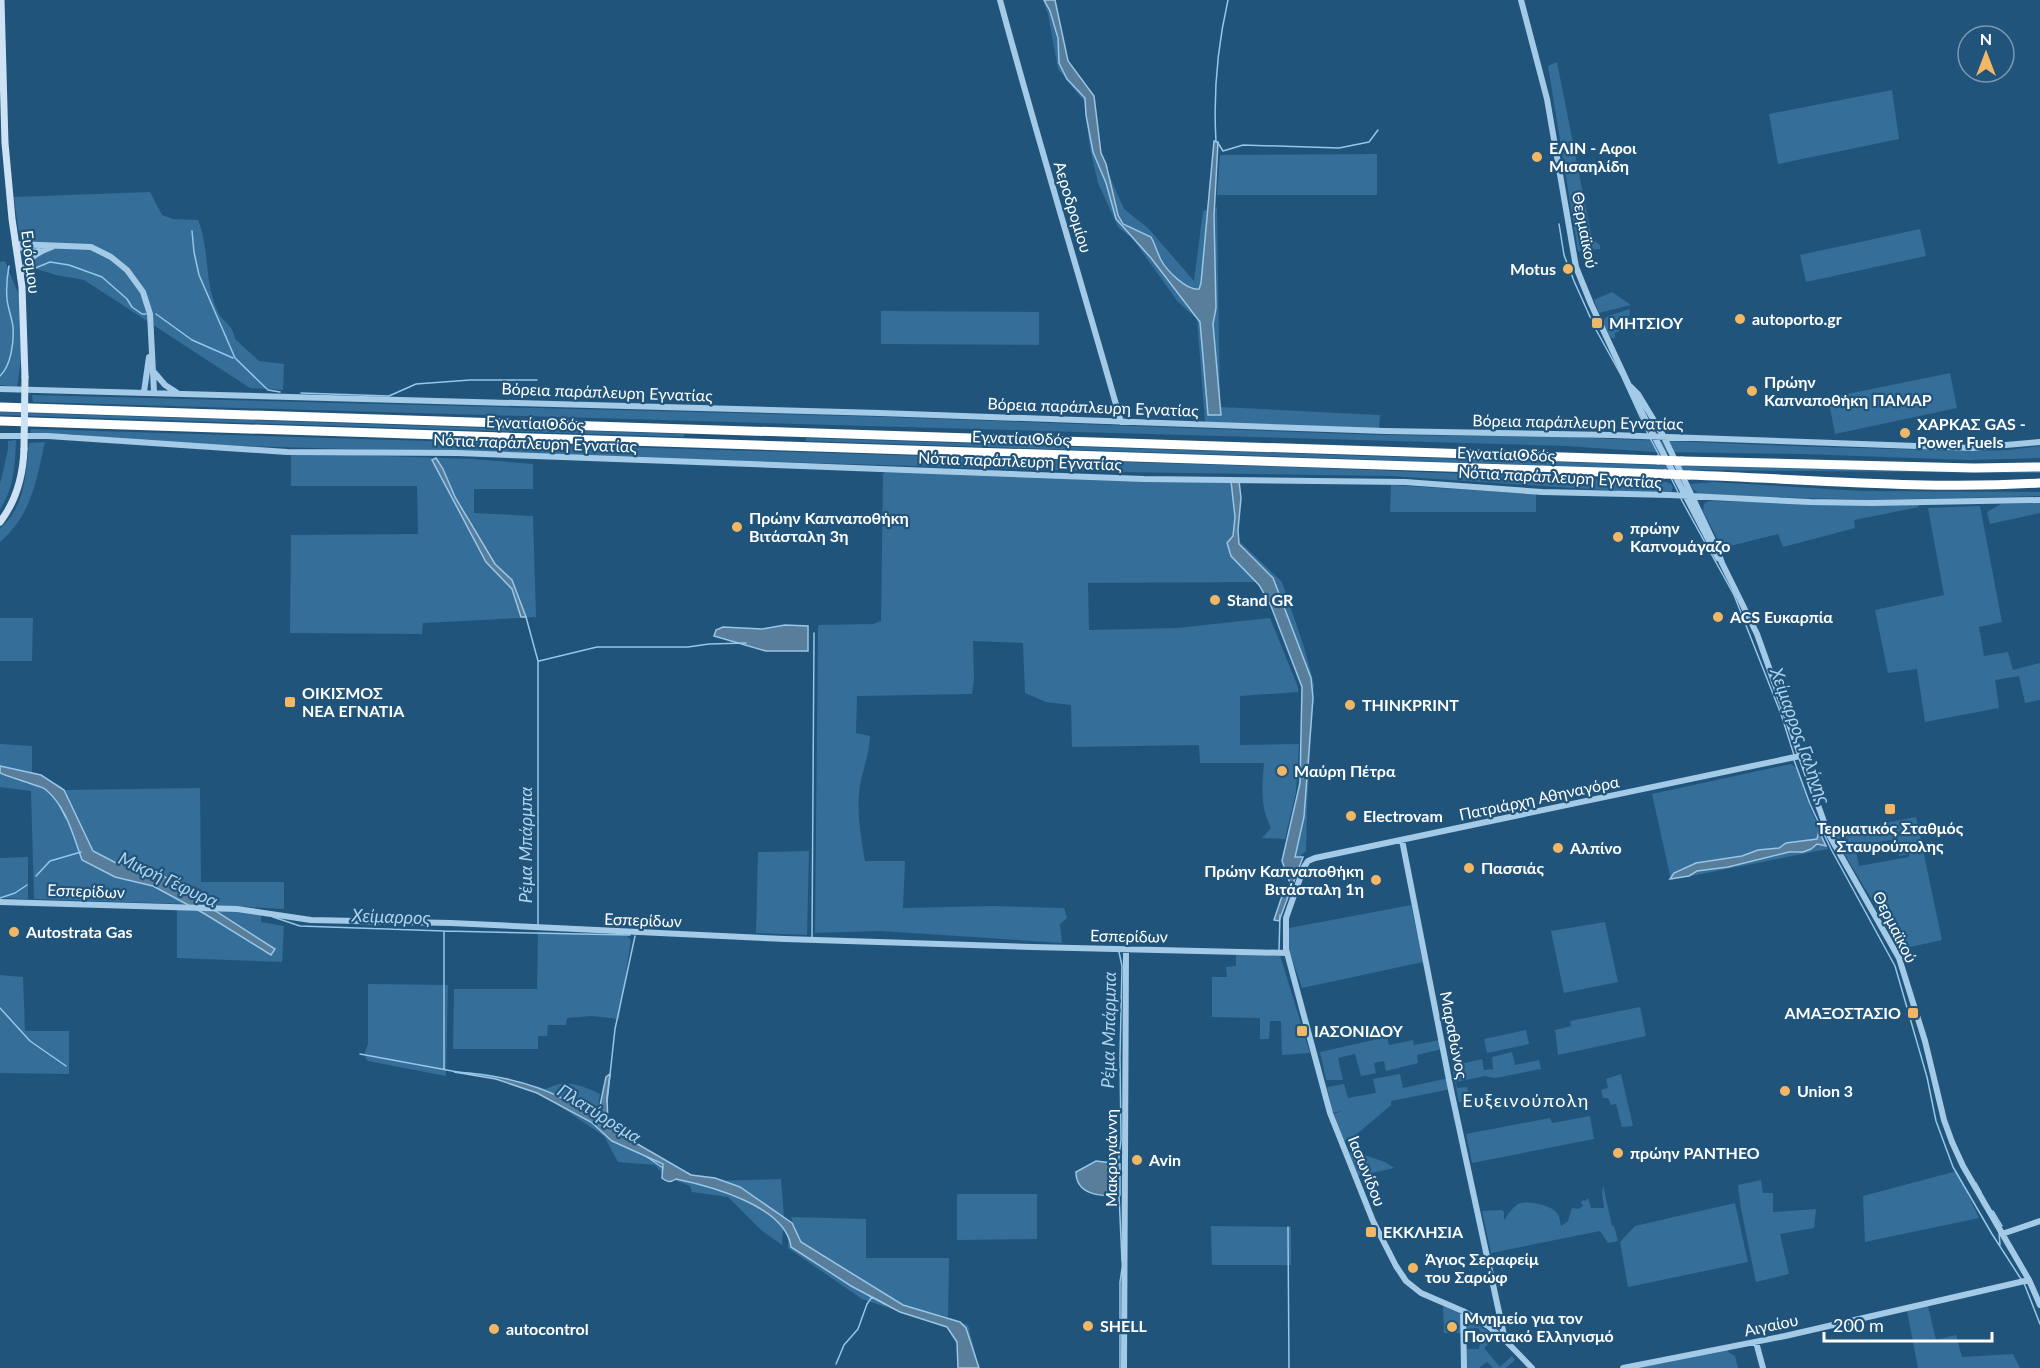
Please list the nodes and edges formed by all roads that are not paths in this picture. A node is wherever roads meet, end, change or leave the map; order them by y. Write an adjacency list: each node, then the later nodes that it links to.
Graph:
1 (1, 0): 4 (main road, Ευόσμου)
2 (1000, 0): 17 (street, Αεροδρομίου)
3 (1521, 0): 10 (street, Θερμαϊκού)
4 (15, 244): 5 (street, Ευόσμου); 6 (street); 7 (main road, Ευόσμου)
5 (55, 245): 6 (street); 8 (street, Ευόσμου)
6 (40, 251): 7 (street)
7 (21, 277): 27 (main road, Ευόσμου, bridge)
8 (151, 349): 9 (street); 12 (street)
9 (153, 371): 13 (street); 14 (street)
10 (1630, 386): 19 (street, Θερμαϊκού); 20 (street, Θερμαϊκού)
11 (0, 389): 12 (street, Βόρεια παράπλευρη Εγνατίας)
12 (144, 392): 13 (street, Βόρεια παράπλευρη Εγνατίας)
13 (154, 392): 14 (street, Βόρεια παράπλευρη Εγνατίας)
14 (179, 393): 17 (street, Βόρεια παράπλευρη Εγνατίας)
15 (0, 407): 22 (highway, Εγνατία Οδός, bridge)
16 (0, 421): 23 (highway, Εγνατία Οδός, bridge)
17 (1121, 422): 19 (street, Βόρεια παράπλευρη Εγνατίας)
18 (0, 436): 24 (street, Νότια παράπλευρη Εγνατίας)
19 (1654, 437): 20 (street, Βόρεια παράπλευρη Εγνατίας); 24 (street, Θερμαϊκού)
20 (1664, 437): 21 (street, Βόρεια παράπλευρη Εγνατίας); 25 (street, Θερμαϊκού)
21 (2040, 442)
22 (2040, 467)
23 (2040, 483)
24 (1684, 496): 25 (street, Νότια παράπλευρη Εγνατίας); 28 (street, Θερμαϊκού)
25 (1693, 497): 26 (street, Νότια παράπλευρη Εγνατίας); 28 (street, Θερμαϊκού)
26 (2040, 500)
27 (0, 522)
28 (1722, 563): 29 (street, Θερμαϊκού)
29 (1800, 756): 30 (street, Πατριάρχη Αθηναγόρα); 35 (street, Θερμαϊκού)
30 (1402, 840): 33 (street, Πατριάρχη Αθηναγόρα); 39 (street, Μαραθώνος)
31 (0, 902): 32 (street, Εσπερίδων)
32 (1126, 949): 33 (street, Εσπερίδων); 43 (street, Μακρυγιάννη)
33 (1287, 952): 38 (street, Ιασωνίδου)
34 (2040, 1221): 35 (street)
35 (2002, 1234): 36 (street, Θερμαϊκού)
36 (2029, 1281): 37 (street, Θερμαϊκού); 42 (street, Αιγαίου)
37 (2040, 1305)
38 (1463, 1311): 40 (street, Ιασωνίδου); 44 (street)
39 (1502, 1321): 40 (street); 41 (street, Μαραθώνος)
40 (1491, 1328): 41 (street, Ιασωνίδου)
41 (1505, 1340): 45 (street, Ιασωνίδου)
42 (1756, 1342): 46 (street, Αιγαίου); 47 (street)
43 (1124, 1368)
44 (1464, 1368)
45 (1532, 1368)
46 (1623, 1368)
47 (1763, 1368)

